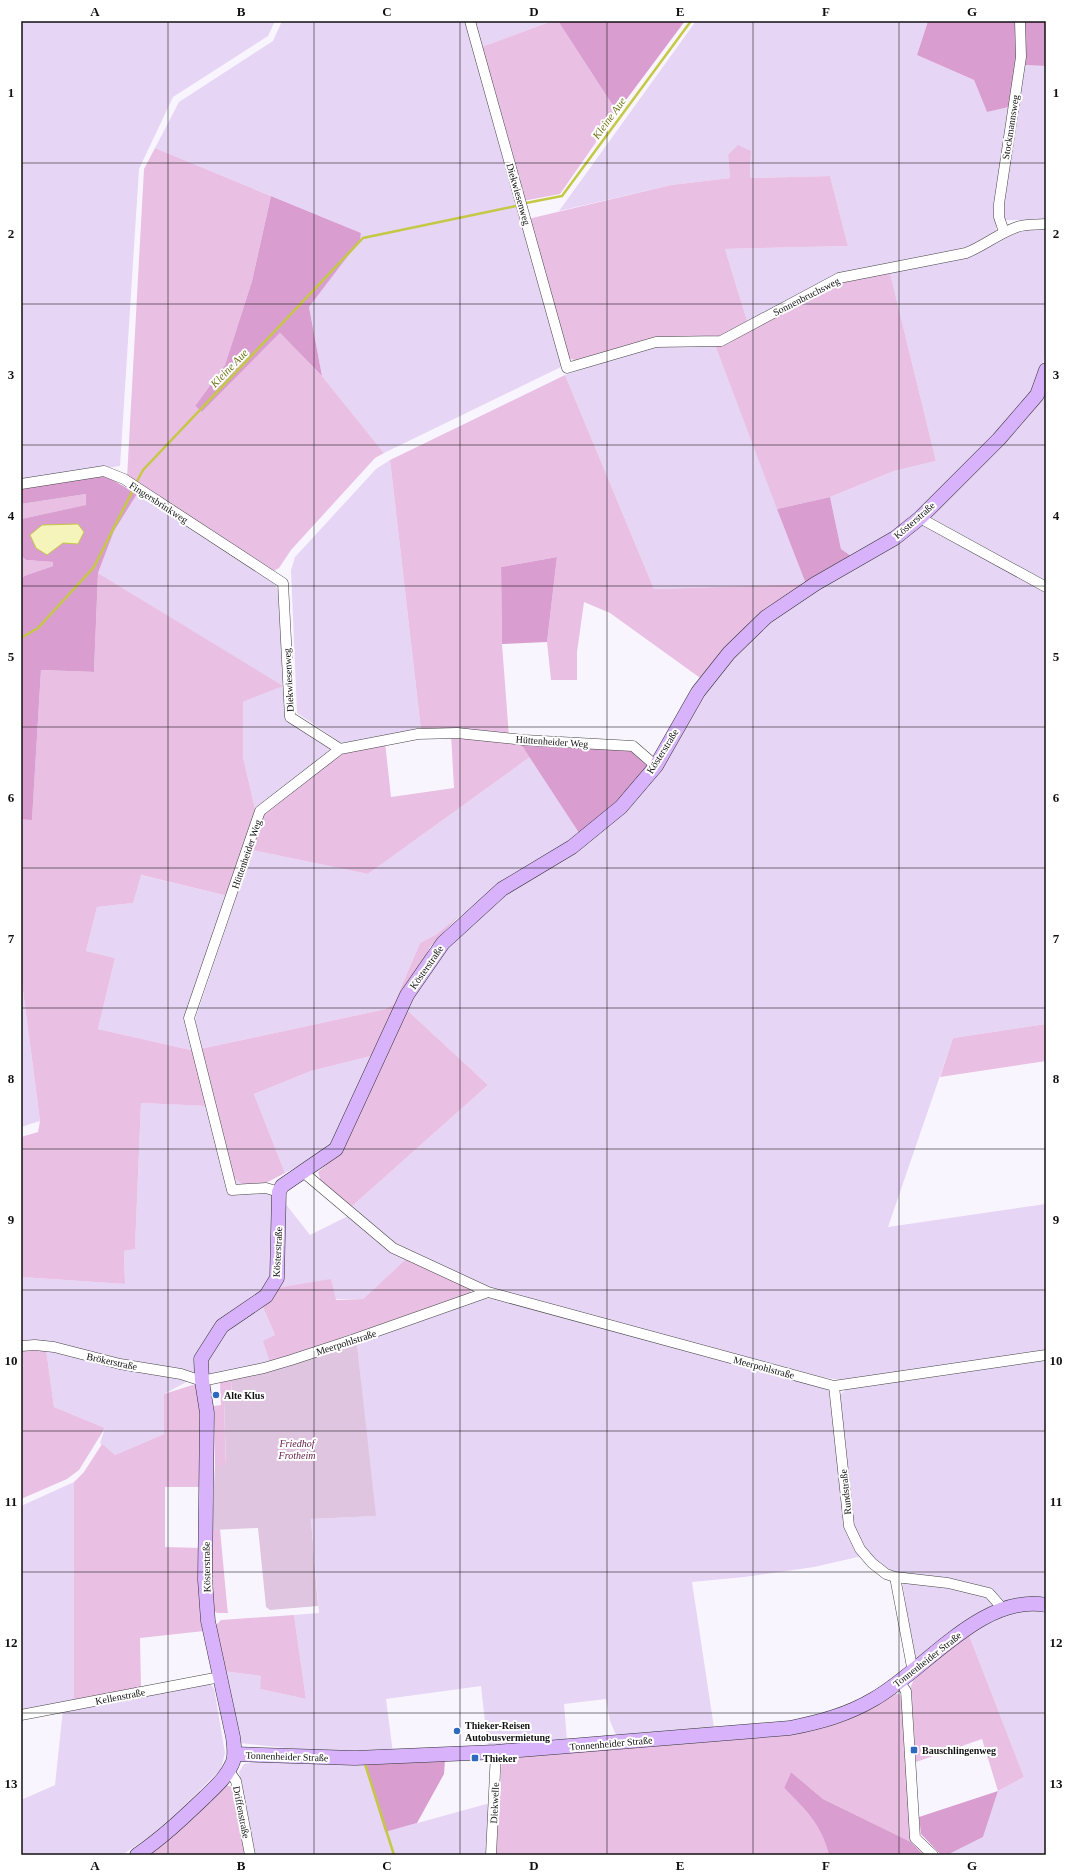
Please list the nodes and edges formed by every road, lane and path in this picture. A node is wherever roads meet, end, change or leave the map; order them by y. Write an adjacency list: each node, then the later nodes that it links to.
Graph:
1 (470, 21): 5 (street, Diekwiesenweg)
2 (1020, 21): 4 (street, Stockmannsweg)
3 (1046, 224): 4 (street, Sonnenbruchsweg)
4 (1004, 232): 5 (street, Sonnenbruchsweg)
5 (567, 368)
6 (1046, 370): 8 (main road, Kösterstraße)
7 (21, 484): 9 (street, Fingersbrinkweg)
8 (920, 518): 10 (street); 12 (main road, Kösterstraße)
9 (283, 583): 11 (street, Diekwiesenweg)
10 (1046, 587)
11 (340, 749): 12 (street, Hüttenheider Weg); 14 (street, Hüttenheider Weg)
12 (656, 766): 13 (main road, Kösterstraße)
13 (303, 1172): 14 (main road, Kösterstraße); 15 (street, Meerpohlstraße)
14 (279, 1192): 18 (main road, Kösterstraße)
15 (488, 1292): 18 (street, Meerpohlstraße); 19 (street, Meerpohlstraße)
16 (21, 1346): 18 (street, Brökerstraße)
17 (1046, 1355): 19 (street, Meerpohlstraße)
18 (202, 1381): 24 (main road, Kösterstraße)
19 (834, 1386): 20 (street, Rundstraße)
20 (895, 1578): 22 (street, Rundstraße); 23 (street)
21 (1046, 1605): 22 (main road, Tonnenheider Straße)
22 (1003, 1609): 23 (main road, Tonnenheider Straße)
23 (914, 1669): 25 (main road, Tonnenheider Straße)
24 (220, 1677): 26 (street, Kellenstraße); 28 (main road, Kösterstraße)
25 (900, 1681): 27 (main road, Tonnenheider Straße); 33 (street)
26 (21, 1715)
27 (496, 1752): 28 (main road, Tonnenheider Straße); 32 (street, Diekwelle)
28 (234, 1754): 29 (main road, Tonnenheider Straße)
29 (228, 1771): 30 (main road, Tonnenheider Straße); 31 (street, Driffenstraße)
30 (137, 1855)
31 (250, 1855)
32 (491, 1855)
33 (933, 1855)

